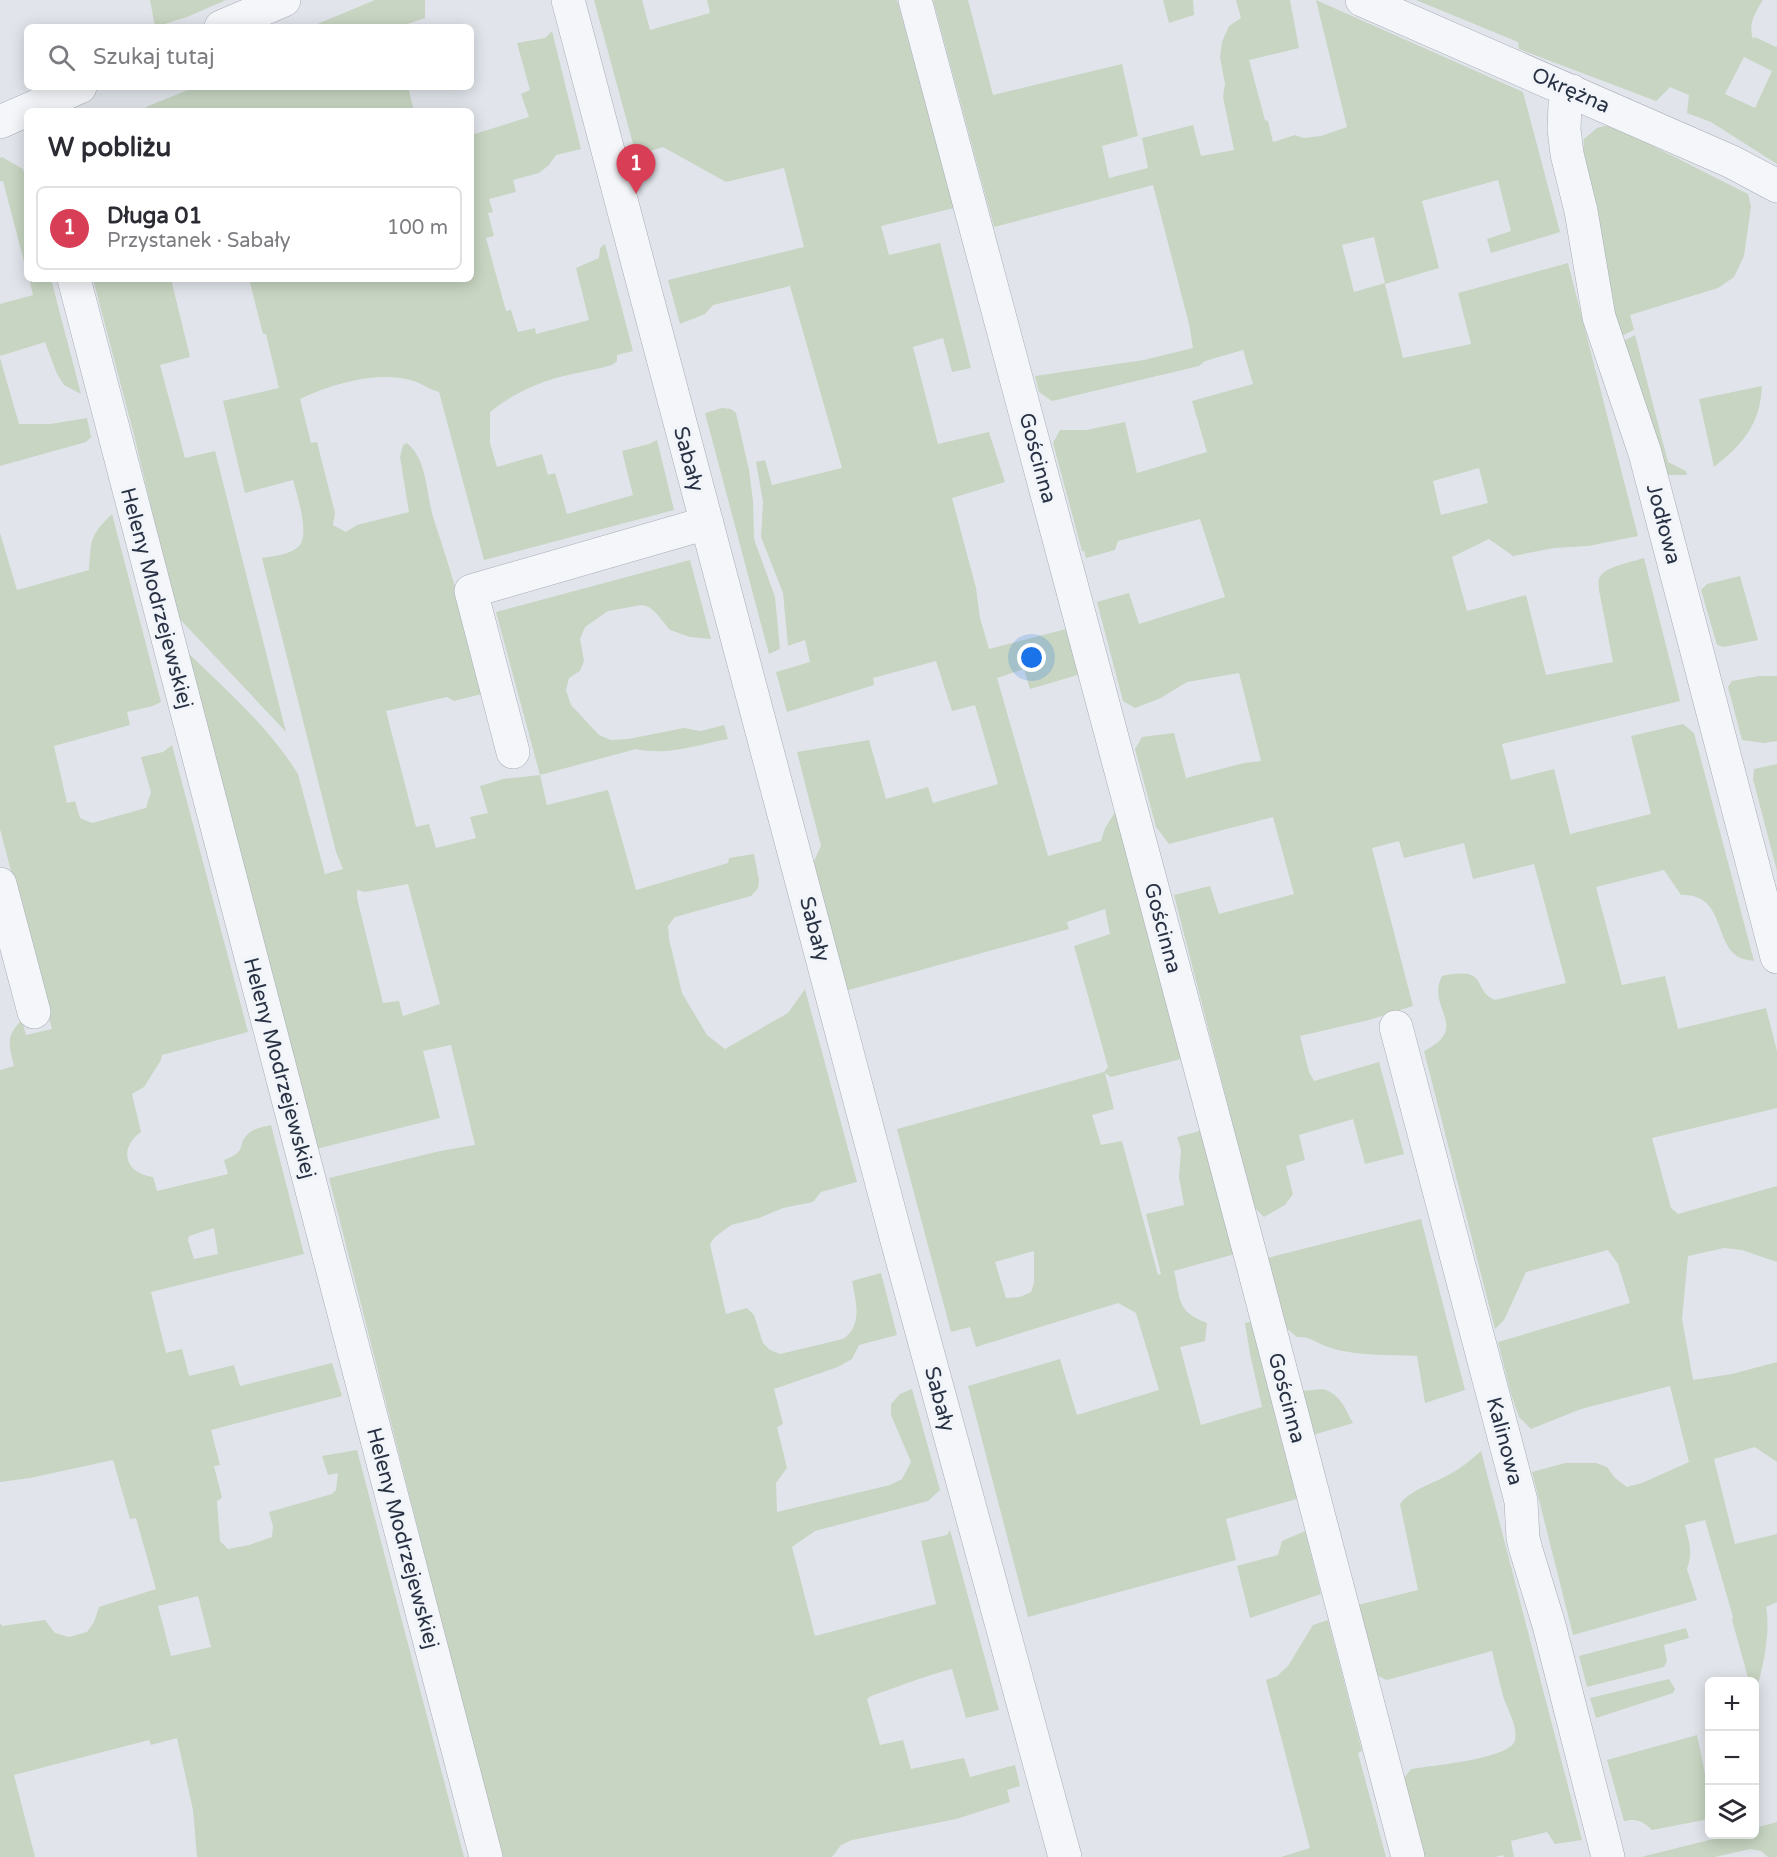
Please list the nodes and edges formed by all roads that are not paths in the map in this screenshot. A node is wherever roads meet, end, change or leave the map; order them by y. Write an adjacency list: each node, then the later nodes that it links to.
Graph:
1 (284, 0): 5 (street)
2 (568, 0): 11 (street, Sabały)
3 (915, 0): 19 (street, Gościnna)
4 (1362, 0): 7 (street, Okrężna)
5 (228, 24)
6 (73, 90): 8 (street)
7 (1572, 91): 9 (street, Okrężna); 14 (street, Jodłowa)
8 (33, 108)
9 (1777, 186)
10 (75, 282): 17 (street, Heleny Modrzejewskiej)
11 (707, 523): 12 (street); 18 (street, Sabały)
12 (513, 752)
13 (0, 884): 15 (street)
14 (1777, 957)
15 (34, 1012)
16 (1396, 1027): 20 (street, Kalinowa)
17 (486, 1857)
18 (1065, 1857)
19 (1408, 1857)
20 (1608, 1857)

